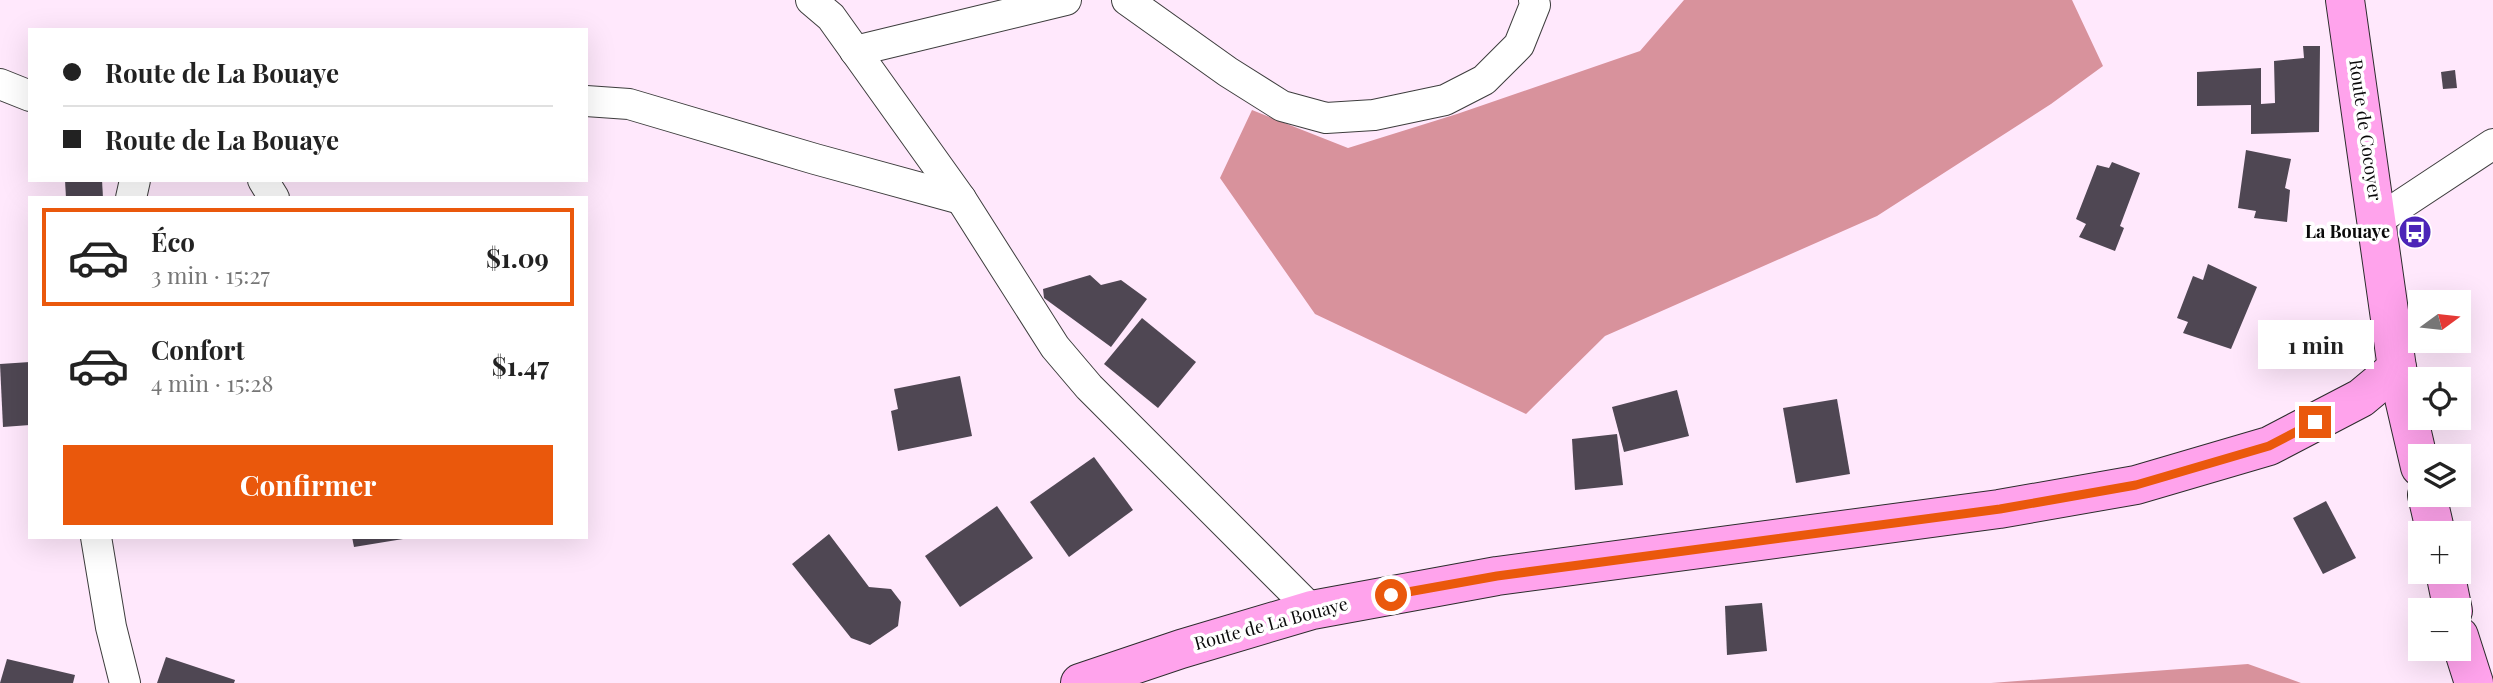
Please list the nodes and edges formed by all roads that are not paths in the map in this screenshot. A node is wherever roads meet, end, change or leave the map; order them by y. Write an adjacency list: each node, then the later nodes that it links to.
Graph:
1 (811, 0): 6 (street)
2 (1066, 0): 6 (street)
3 (1127, 0): 4 (street)
4 (1534, 0)
5 (2345, 0): 12 (main road, Route de Cocoyer)
6 (855, 51): 11 (street)
7 (0, 84): 8 (street)
8 (28, 95)
9 (588, 101): 11 (street)
10 (2493, 144): 12 (street)
11 (961, 199): 16 (street)
12 (2378, 219): 13 (main road, Route de Cocoyer)
13 (2397, 368): 14 (main road, Route de Cocoyer); 16 (main road, Route de La Bouaye)
14 (2415, 444)
15 (96, 539): 18 (street)
16 (1312, 610): 19 (main road, Route de La Bouaye)
17 (2467, 661): 20 (main road)
18 (125, 683)
19 (1080, 683)
20 (2474, 683)

